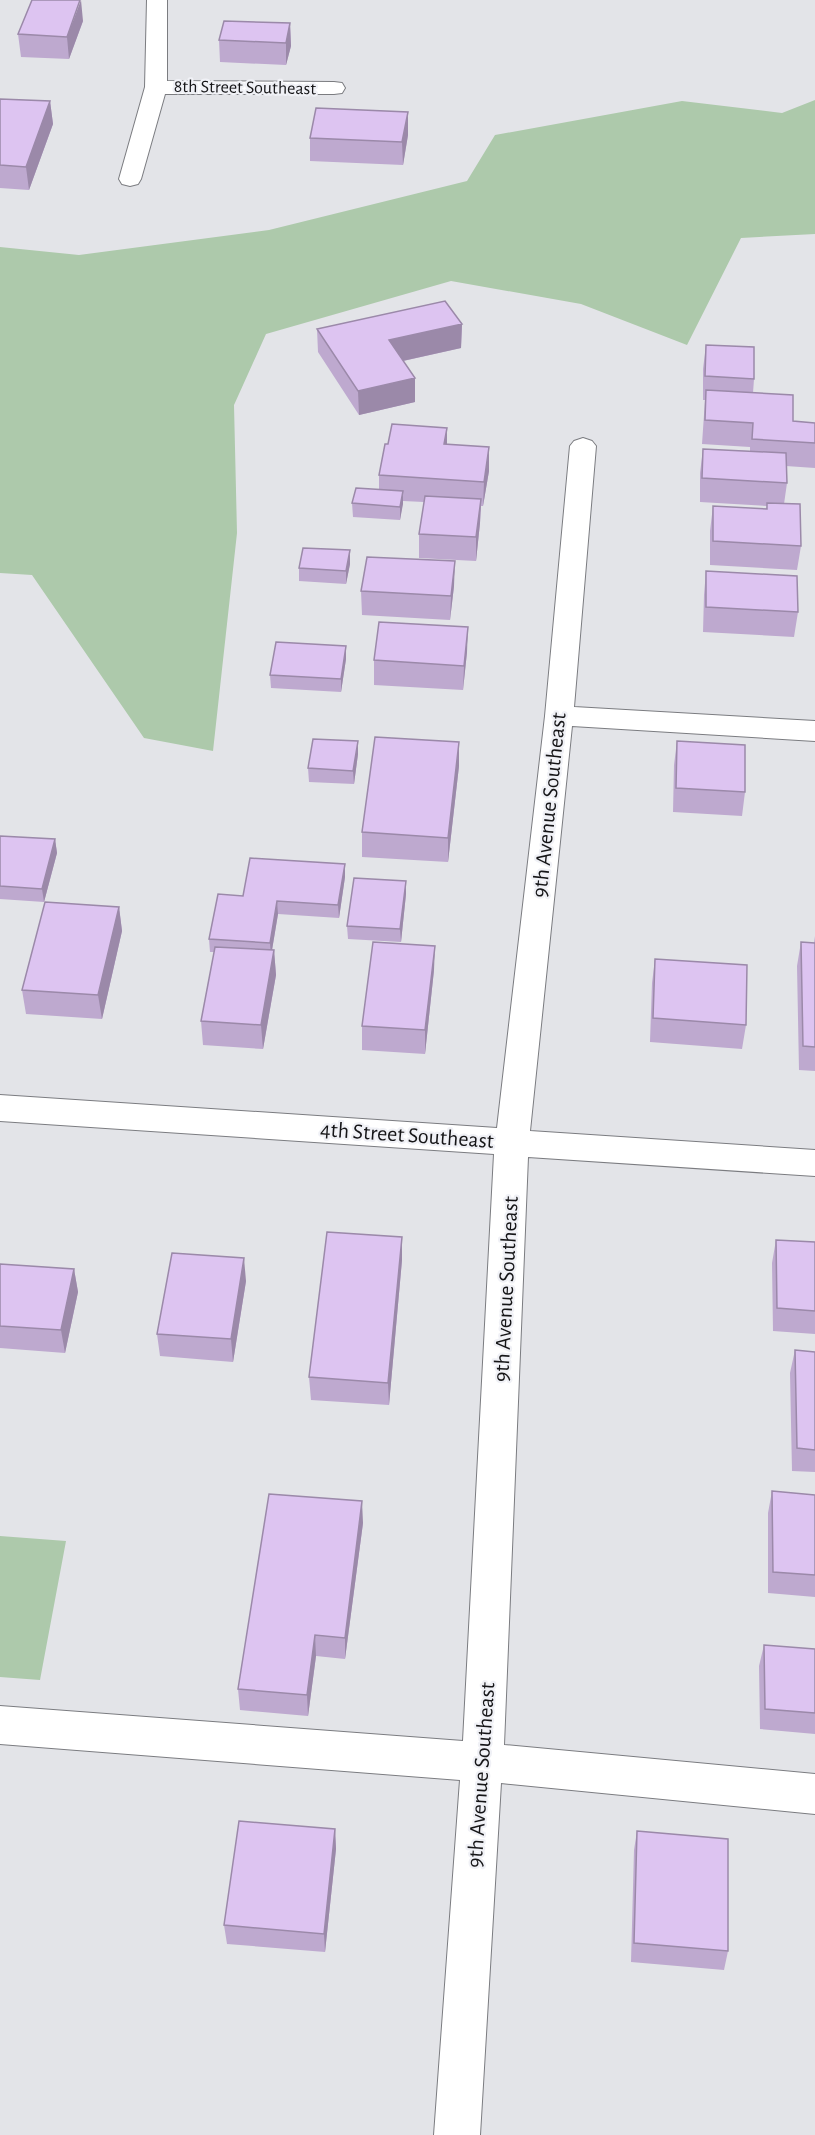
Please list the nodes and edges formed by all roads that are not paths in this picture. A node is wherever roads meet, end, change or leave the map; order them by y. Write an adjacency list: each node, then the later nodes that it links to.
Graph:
1 (158, 0): 2 (street)
2 (156, 87): 3 (street, 8th Street Southeast); 4 (street)
3 (334, 88)
4 (130, 178)
5 (583, 446): 6 (street, 9th Avenue Southeast)
6 (559, 716): 7 (street); 9 (street, 9th Avenue Southeast)
7 (815, 731)
8 (0, 1108): 9 (street, 4th Street Southeast)
9 (512, 1142): 10 (street, 4th Street Southeast); 12 (street, 9th Avenue Southeast)
10 (815, 1163)
11 (0, 1725): 12 (street)
12 (482, 1762): 13 (street); 14 (street, 9th Avenue Southeast)
13 (815, 1794)
14 (457, 2135)

